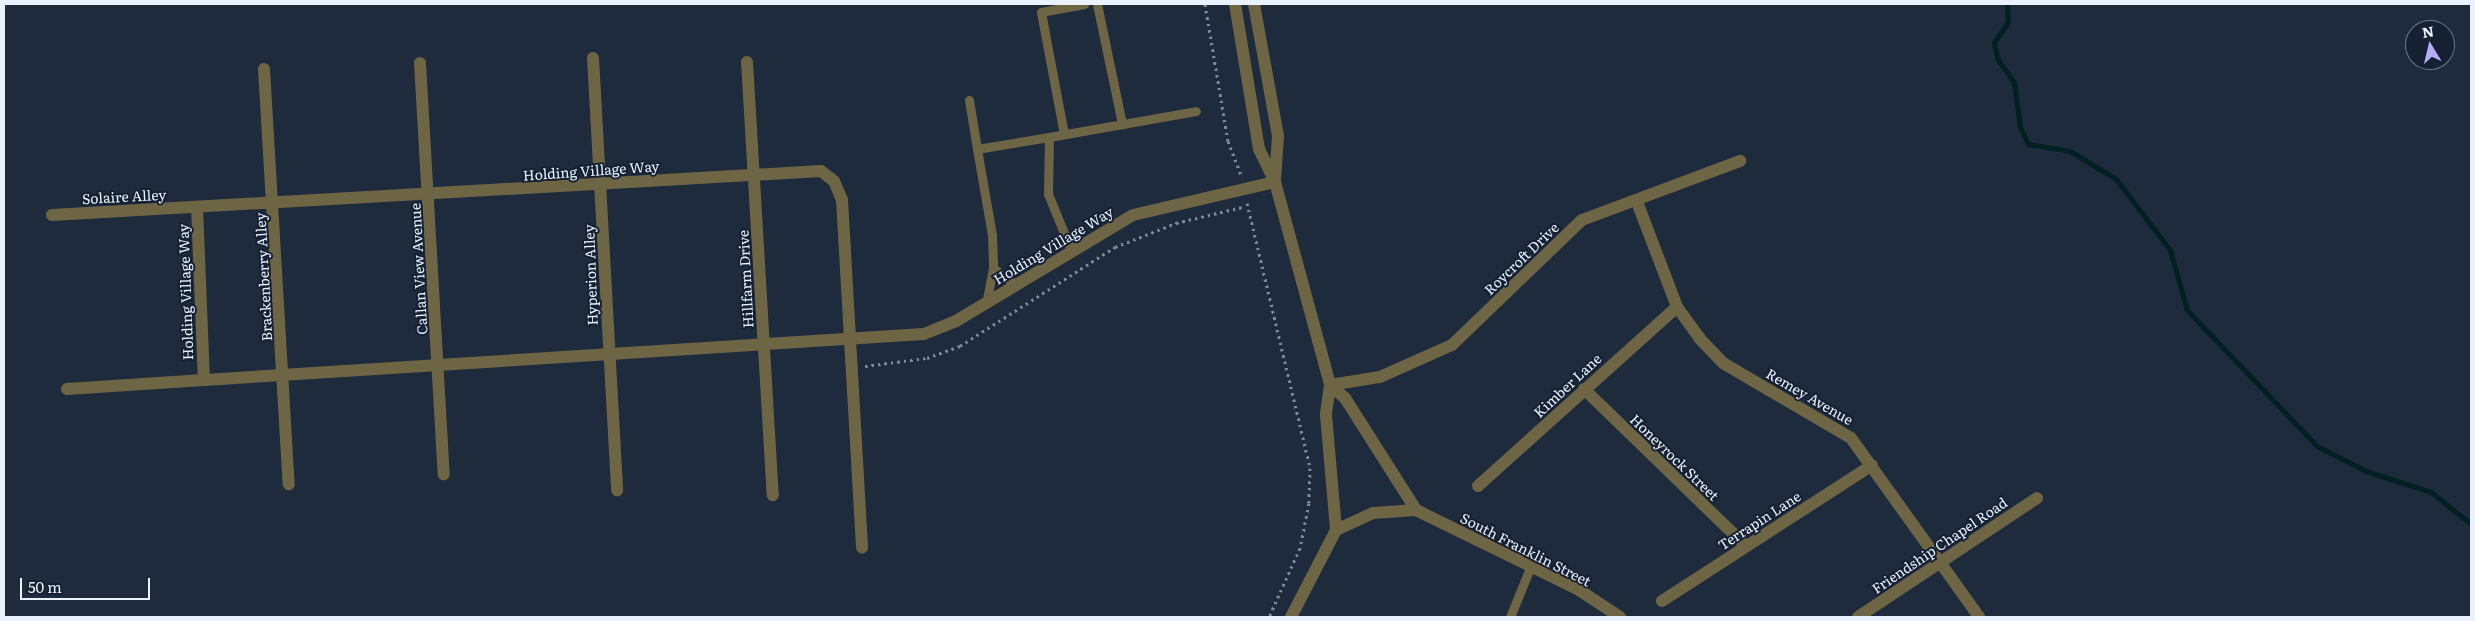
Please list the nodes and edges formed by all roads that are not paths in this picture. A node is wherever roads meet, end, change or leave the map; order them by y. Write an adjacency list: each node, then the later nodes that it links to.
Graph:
1 (1084, 4): 12 (lane)
2 (1097, 4): 11 (lane)
3 (1235, 4): 17 (street)
4 (1254, 4): 17 (street)
5 (592, 58): 18 (street, Hyperion Alley)
6 (747, 62): 16 (street, Hillfarm Drive)
7 (420, 63): 19 (street, Callan View Avenue)
8 (264, 69): 21 (street, Brackenberry Alley)
9 (969, 100): 14 (lane)
10 (1196, 111): 11 (lane)
11 (1122, 124): 12 (lane)
12 (1064, 134): 13 (lane)
13 (1049, 137): 14 (lane); 24 (lane)
14 (977, 149): 25 (lane)
15 (1740, 161): 20 (street, Roycroft Drive)
16 (754, 174): 18 (street, Holding Village Way); 29 (street, Holding Village Way); 30 (street, Hillfarm Drive)
17 (1275, 182): 24 (street, Holding Village Way); 35 (street)
18 (601, 185): 19 (street, Holding Village Way); 31 (street, Hyperion Alley)
19 (429, 195): 21 (street, Holding Village Way); 32 (street, Callan View Avenue)
20 (1637, 202): 28 (street, Remey Avenue); 35 (street, Roycroft Drive)
21 (274, 203): 22 (street, Holding Village Way); 33 (street, Brackenberry Alley)
22 (197, 207): 23 (street, Solaire Alley); 34 (street, Holding Village Way)
23 (52, 215)
24 (1070, 250): 26 (street, Holding Village Way)
25 (994, 268): 26 (lane); 27 (lane)
26 (1016, 285): 27 (street, Holding Village Way)
27 (986, 303): 29 (street, Holding Village Way)
28 (1677, 307): 37 (street, Kimber Lane); 38 (street, Remey Avenue)
29 (852, 342): 30 (street, Holding Village Way); 48 (street, Holding Village Way)
30 (764, 348): 31 (street, Holding Village Way); 43 (street, Hillfarm Drive)
31 (608, 356): 32 (street, Holding Village Way); 42 (street, Hyperion Alley)
32 (439, 367): 33 (street, Holding Village Way); 39 (street, Callan View Avenue)
33 (284, 376): 34 (street, Holding Village Way); 40 (street, Brackenberry Alley)
34 (204, 380): 36 (street)
35 (1330, 385): 45 (street); 46 (street)
36 (67, 389)
37 (1584, 389): 41 (street, Kimber Lane); 47 (street, Honeyrock Street)
38 (1872, 465): 47 (street, Terrapin Lane); 49 (street, Remey Avenue)
39 (444, 474)
40 (289, 484)
41 (1478, 486)
42 (617, 490)
43 (773, 495)
44 (2037, 498): 49 (street, Friendship Chapel Road)
45 (1416, 510): 46 (street); 50 (street, South Franklin Street)
46 (1336, 530): 52 (street)
47 (1746, 546): 51 (street, Terrapin Lane)
48 (862, 547)
49 (1943, 561): 55 (street, Friendship Chapel Road); 56 (street, Remey Avenue)
50 (1530, 568): 53 (lane); 54 (street, South Franklin Street)
51 (1662, 601)
52 (1291, 617)
53 (1510, 617)
54 (1620, 617)
55 (1858, 617)
56 (1979, 617)

